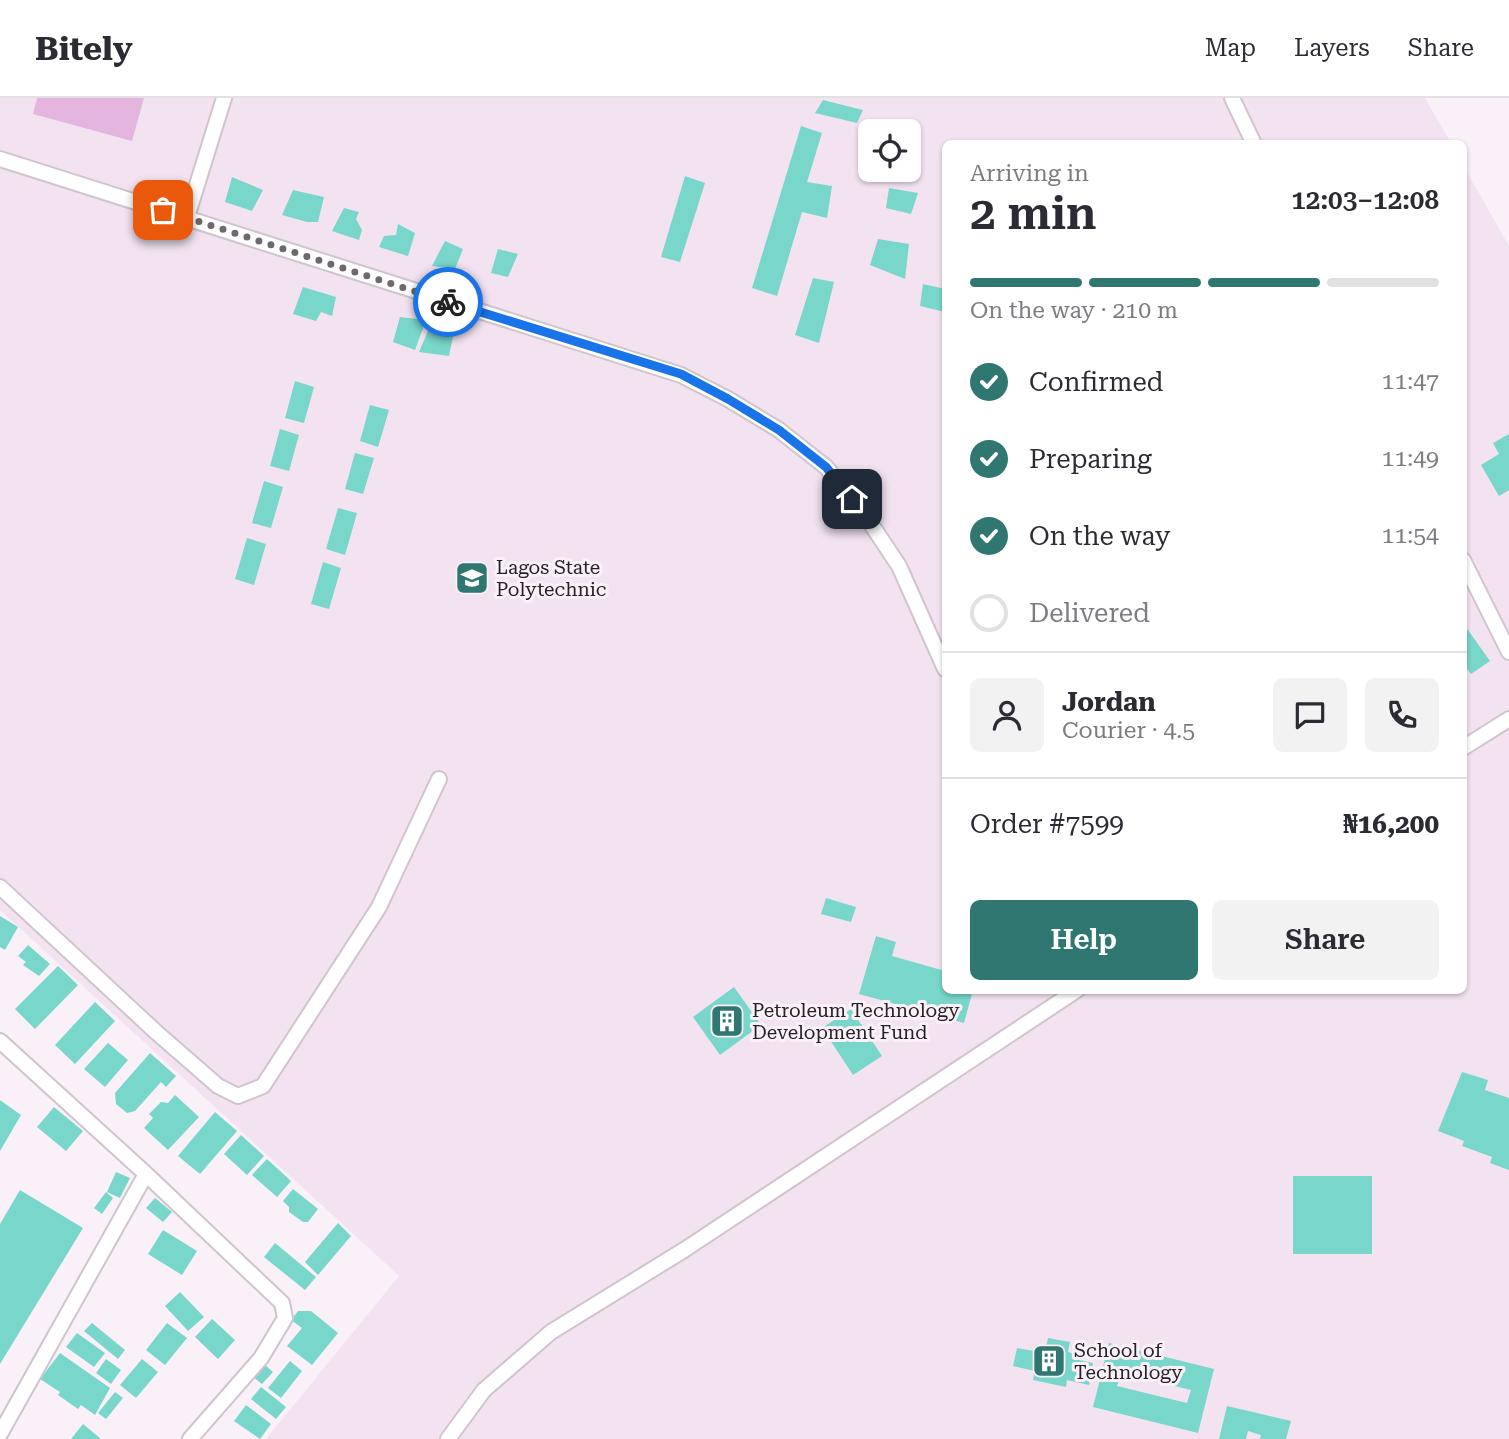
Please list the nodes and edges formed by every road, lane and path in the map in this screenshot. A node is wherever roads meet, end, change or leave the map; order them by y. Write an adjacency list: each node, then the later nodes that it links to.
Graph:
1 (224, 98): 5 (street)
2 (1232, 98): 3 (street)
3 (1252, 140)
4 (0, 159): 5 (street)
5 (187, 217): 8 (street)
6 (1467, 568): 7 (street)
7 (1509, 652)
8 (942, 662)
9 (1509, 719): 10 (street)
10 (1467, 745)
11 (439, 779): 12 (street)
12 (0, 887)
13 (1071, 994): 18 (street)
14 (1, 1044): 15 (street)
15 (146, 1174): 16 (street); 17 (street)
16 (0, 1434)
17 (190, 1439)
18 (448, 1439)

